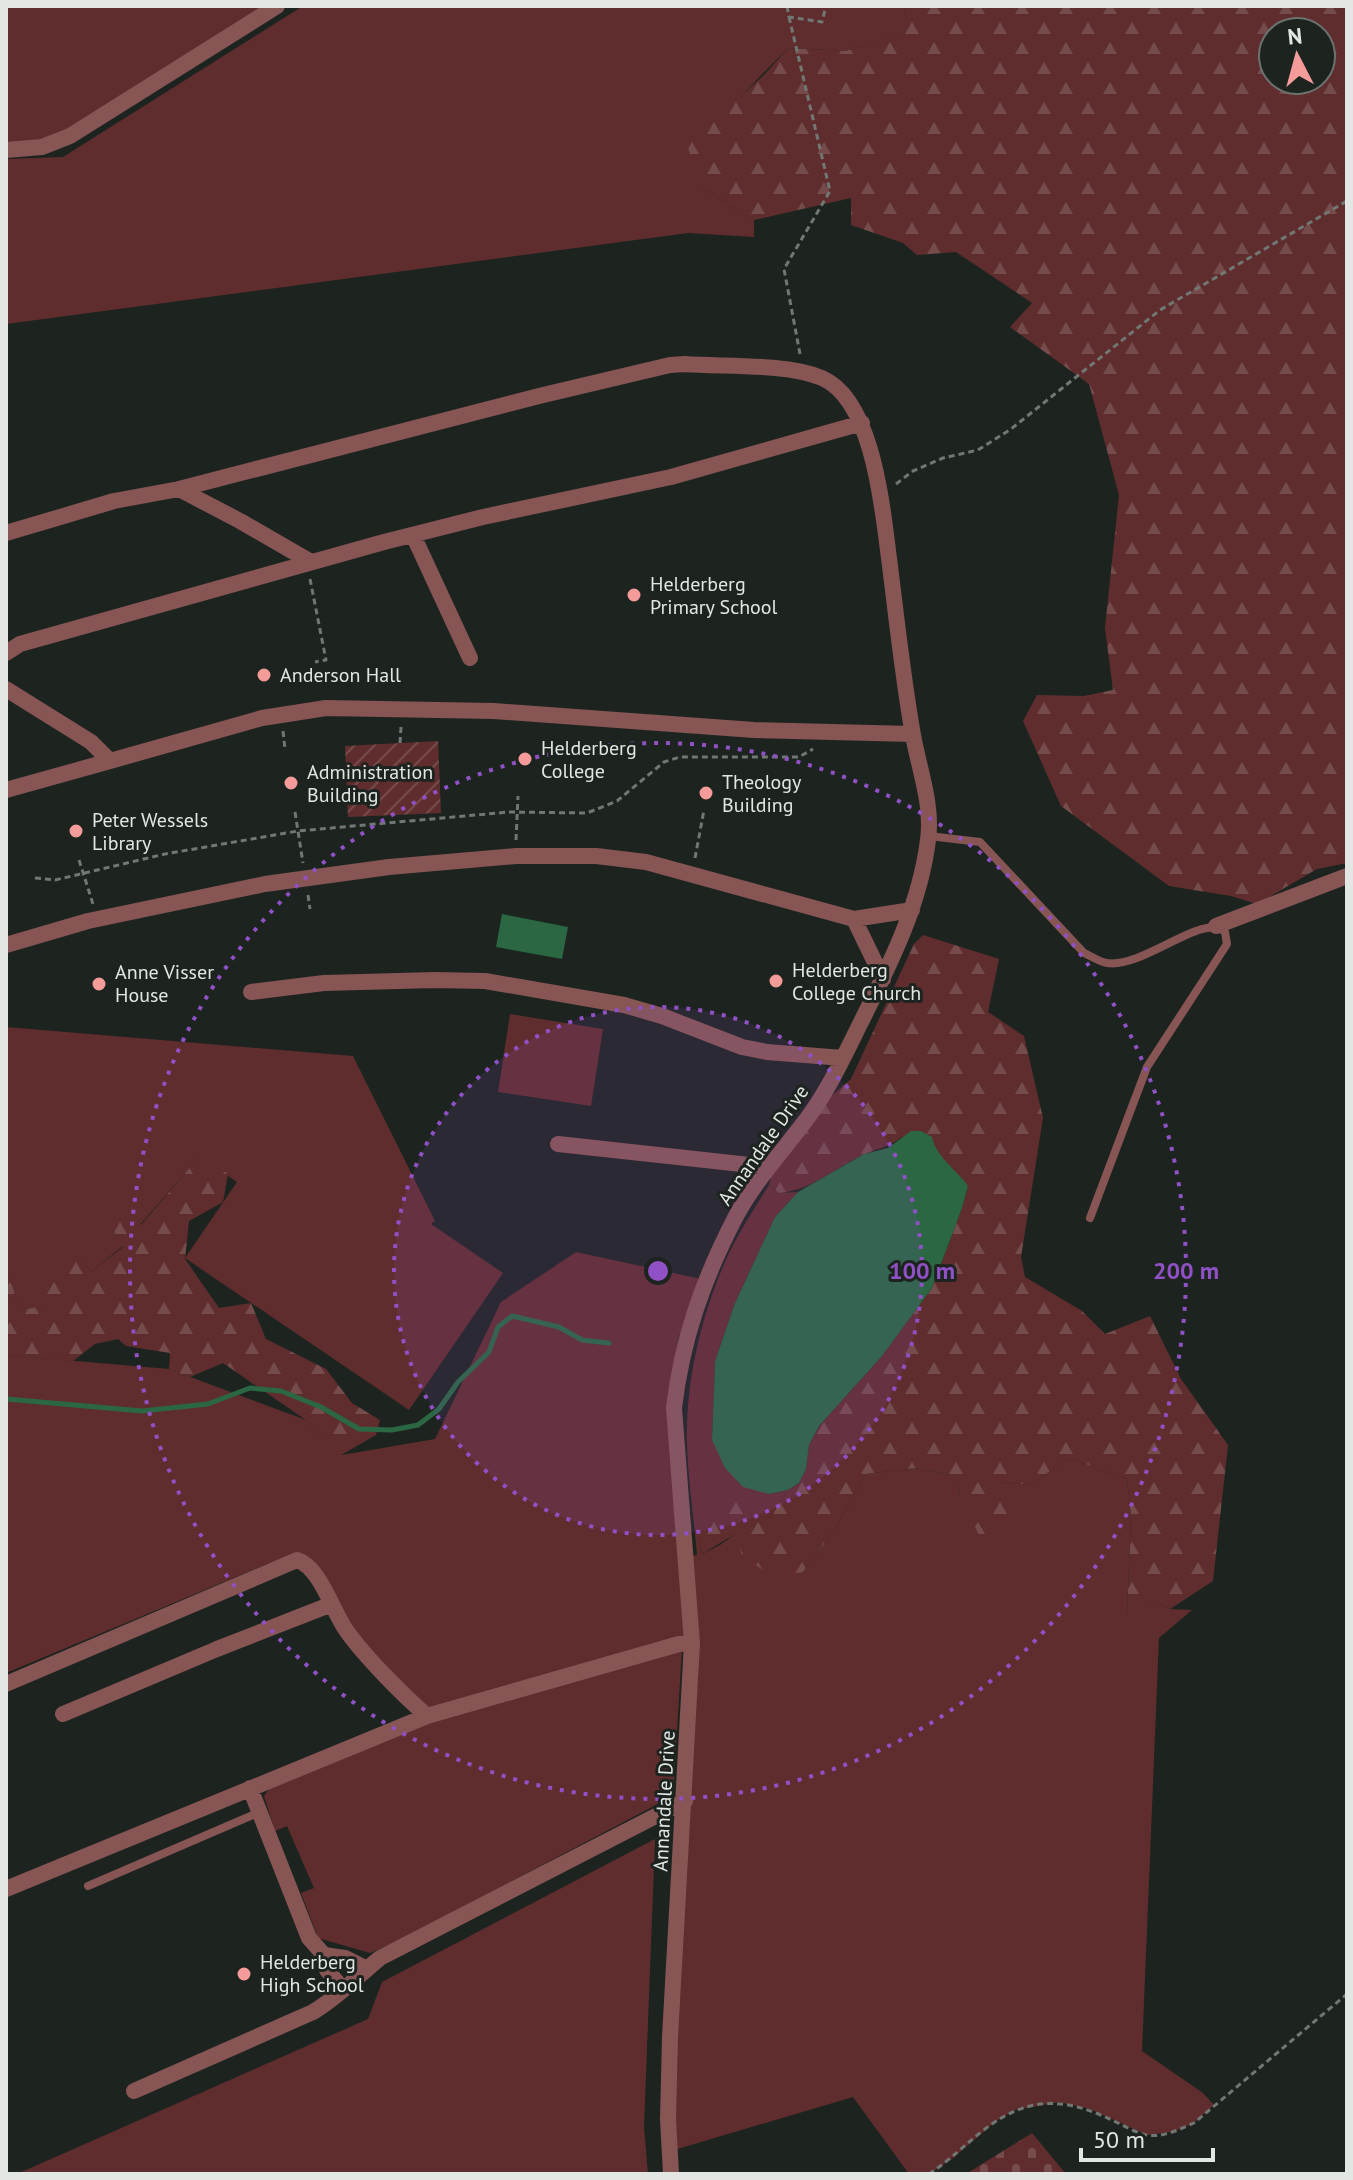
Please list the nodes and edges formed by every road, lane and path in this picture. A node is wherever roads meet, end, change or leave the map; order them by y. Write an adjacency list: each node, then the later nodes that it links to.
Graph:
1 (277, 6): 5 (street)
2 (787, 6): 4 (path)
3 (826, 6): 4 (path)
4 (789, 17): 7 (path)
5 (6, 150)
6 (1347, 201): 10 (path)
7 (803, 373): 8 (street, Annandale Drive); 9 (street)
8 (862, 423): 10 (street, Annandale Drive); 12 (street)
9 (179, 489): 11 (street); 13 (street)
10 (880, 496): 19 (street, Annandale Drive)
11 (6, 533)
12 (413, 535): 13 (street); 15 (street)
13 (309, 563): 14 (street); 16 (path)
14 (6, 653)
15 (470, 658)
16 (315, 662)
17 (6, 689): 22 (street)
18 (281, 721): 20 (path)
19 (913, 734): 22 (street); 29 (street, Annandale Drive)
20 (285, 749)
21 (813, 749): 27 (path)
22 (110, 761): 23 (street)
23 (6, 790)
24 (518, 796): 27 (path)
25 (704, 810): 34 (path)
26 (295, 812): 28 (path)
27 (517, 812): 28 (path); 30 (path)
28 (298, 831): 32 (path); 33 (path)
29 (929, 836): 38 (street, Annandale Drive); 40 (lane)
30 (516, 843)
31 (79, 860): 33 (path)
32 (303, 863)
33 (83, 873): 36 (path); 37 (path)
34 (692, 874): 39 (street); 41 (street)
35 (1347, 876): 40 (street)
36 (35, 878)
37 (94, 909)
38 (912, 910): 39 (street); 42 (street, Annandale Drive)
39 (854, 919): 42 (street)
40 (1216, 926): 47 (lane)
41 (6, 945)
42 (883, 979): 44 (street, Annandale Drive)
43 (251, 992): 44 (street)
44 (843, 1058): 46 (street, Annandale Drive)
45 (558, 1144): 46 (street)
46 (768, 1167): 49 (street, Annandale Drive)
47 (1090, 1218)
48 (332, 1604): 50 (street); 51 (street); 52 (street)
49 (692, 1643): 52 (street); 54 (street, Annandale Drive)
50 (6, 1684)
51 (63, 1714)
52 (427, 1716): 53 (street)
53 (250, 1788): 55 (street); 57 (street)
54 (685, 1801): 59 (street); 63 (street, Annandale Drive)
55 (261, 1811): 56 (lane); 58 (street)
56 (88, 1886)
57 (6, 1889)
58 (324, 1955): 59 (street); 60 (street)
59 (367, 1969): 60 (street)
60 (342, 1988): 62 (street)
61 (1347, 1994): 64 (path)
62 (134, 2091)
63 (671, 2174)
64 (929, 2174)

